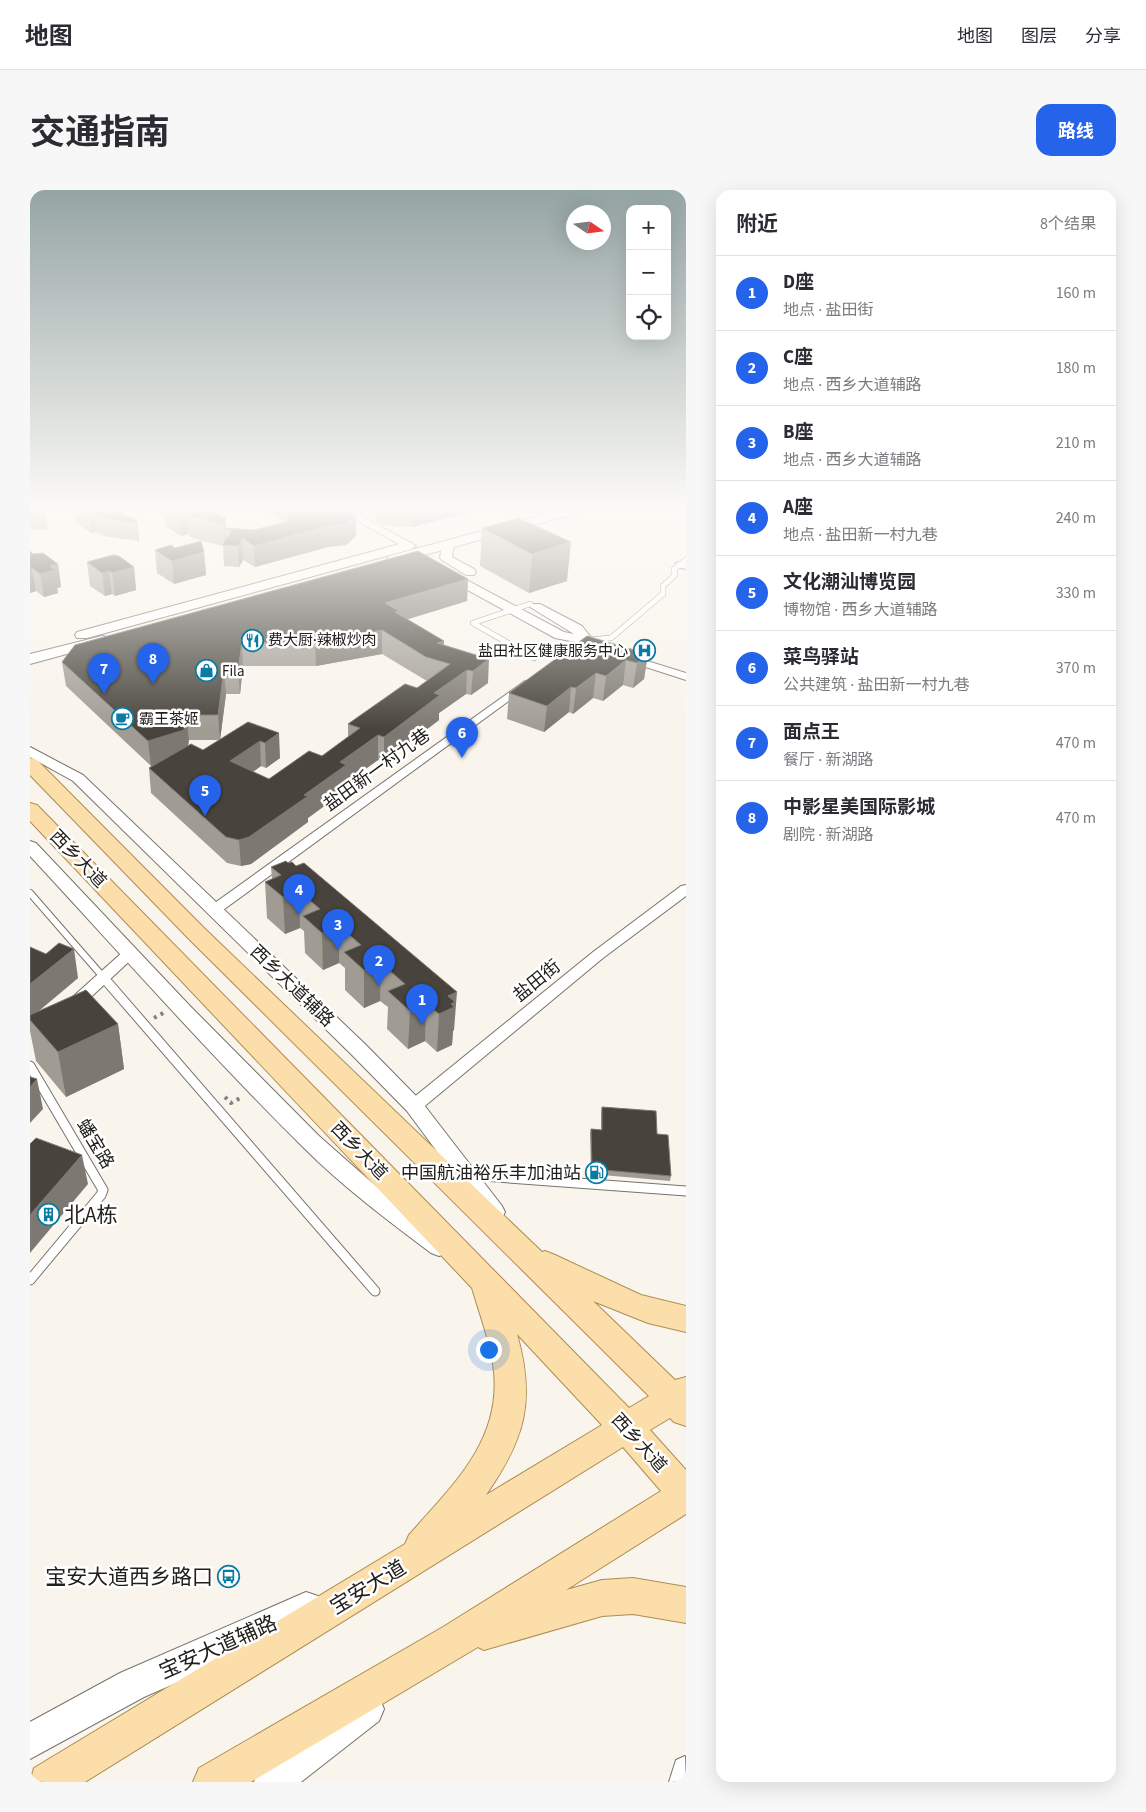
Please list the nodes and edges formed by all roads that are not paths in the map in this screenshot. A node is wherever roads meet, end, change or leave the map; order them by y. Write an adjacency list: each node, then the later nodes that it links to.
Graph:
1 (280, 581): 9 (main road)
2 (315, 581): 12 (main road)
3 (460, 581): 7 (street)
4 (487, 581): 6 (street)
5 (668, 581): 8 (lane)
6 (530, 604): 7 (lane); 8 (street)
7 (513, 610): 8 (street); 11 (lane)
8 (586, 640): 10 (street); 13 (street)
9 (30, 649)
10 (572, 651)
11 (534, 658)
12 (30, 659)
13 (686, 677)
14 (534, 678): 21 (street, 盐田新一村九巷)
15 (30, 751): 21 (street, 西乡大道辅路)
16 (30, 764): 27 (main road, 西乡大道)
17 (30, 808): 31 (main road, 西乡大道)
18 (32, 852): 22 (street)
19 (686, 889): 26 (street, 盐田街)
20 (30, 893): 23 (lane)
21 (214, 910): 26 (street, 西乡大道辅路)
22 (130, 953): 23 (street); 31 (street)
23 (103, 977): 24 (street); 32 (lane)
24 (62, 1015)
25 (30, 1066): 30 (lane, 蟠宝路)
26 (414, 1106): 27 (street, 西乡大道辅路)
27 (458, 1178): 28 (lane); 29 (main road, 西乡大道)
28 (686, 1191)
29 (523, 1251): 33 (main road); 34 (main road, 西乡大道)
30 (30, 1280)
31 (486, 1284): 35 (main road, 西乡大道); 37 (main road)
32 (375, 1292)
33 (686, 1319)
34 (681, 1400): 35 (main road, 宝安大道)
35 (627, 1428): 36 (main road, 西乡大道); 37 (main road, 宝安大道)
36 (686, 1495): 39 (main road)
37 (410, 1562): 40 (main road, 宝安大道辅路); 42 (main road, 宝安大道)
38 (686, 1605): 39 (main road)
39 (456, 1640): 43 (main road); 44 (main road)
40 (30, 1741)
41 (686, 1770): 45 (street)
42 (48, 1782)
43 (213, 1782)
44 (272, 1782)
45 (682, 1782)

